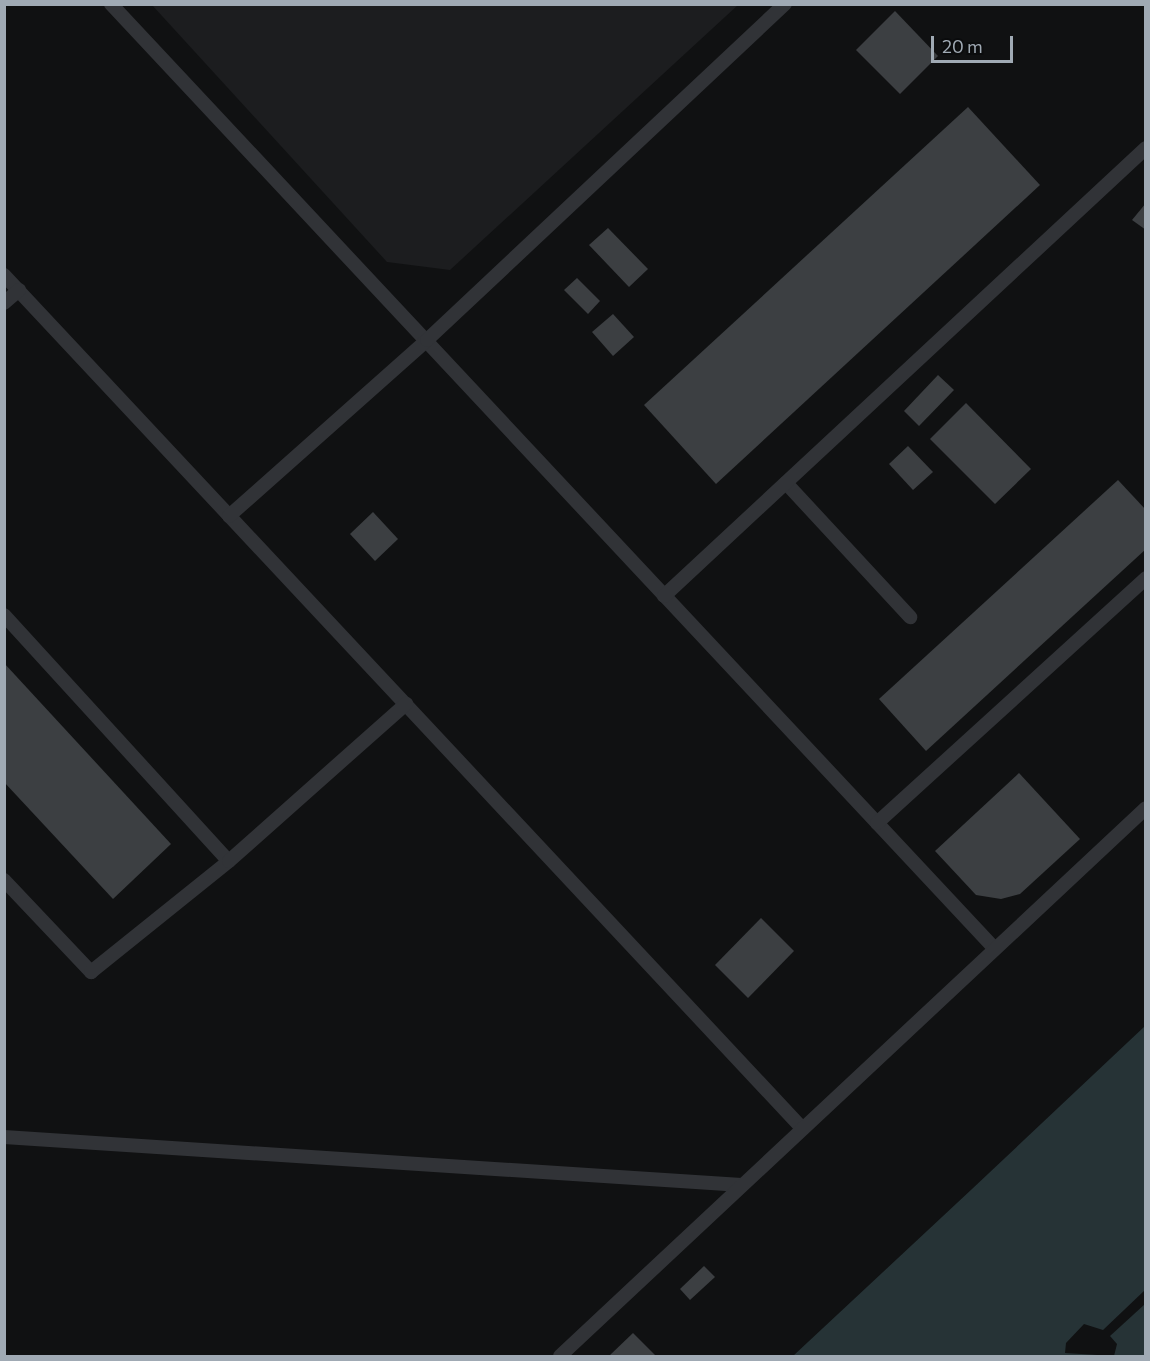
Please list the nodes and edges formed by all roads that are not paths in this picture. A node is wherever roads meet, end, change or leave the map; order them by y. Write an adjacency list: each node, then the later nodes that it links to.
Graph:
1 (111, 4): 7 (lane)
2 (779, 7): 7 (lane)
3 (1146, 148): 8 (lane)
4 (4, 275): 5 (lane)
5 (19, 290): 6 (lane); 9 (lane)
6 (4, 303)
7 (427, 340): 9 (lane); 11 (lane)
8 (786, 483): 11 (lane); 13 (lane)
9 (230, 516): 14 (lane)
10 (1146, 578): 16 (lane)
11 (664, 596): 16 (lane)
12 (4, 615): 17 (lane)
13 (910, 617)
14 (406, 704): 17 (lane); 20 (lane)
15 (1146, 808): 19 (lane)
16 (877, 824): 19 (lane)
17 (229, 861): 18 (lane)
18 (4, 880)
19 (994, 948): 20 (lane)
20 (803, 1129): 22 (lane)
21 (4, 1137): 22 (lane)
22 (741, 1185): 23 (lane)
23 (560, 1356)

